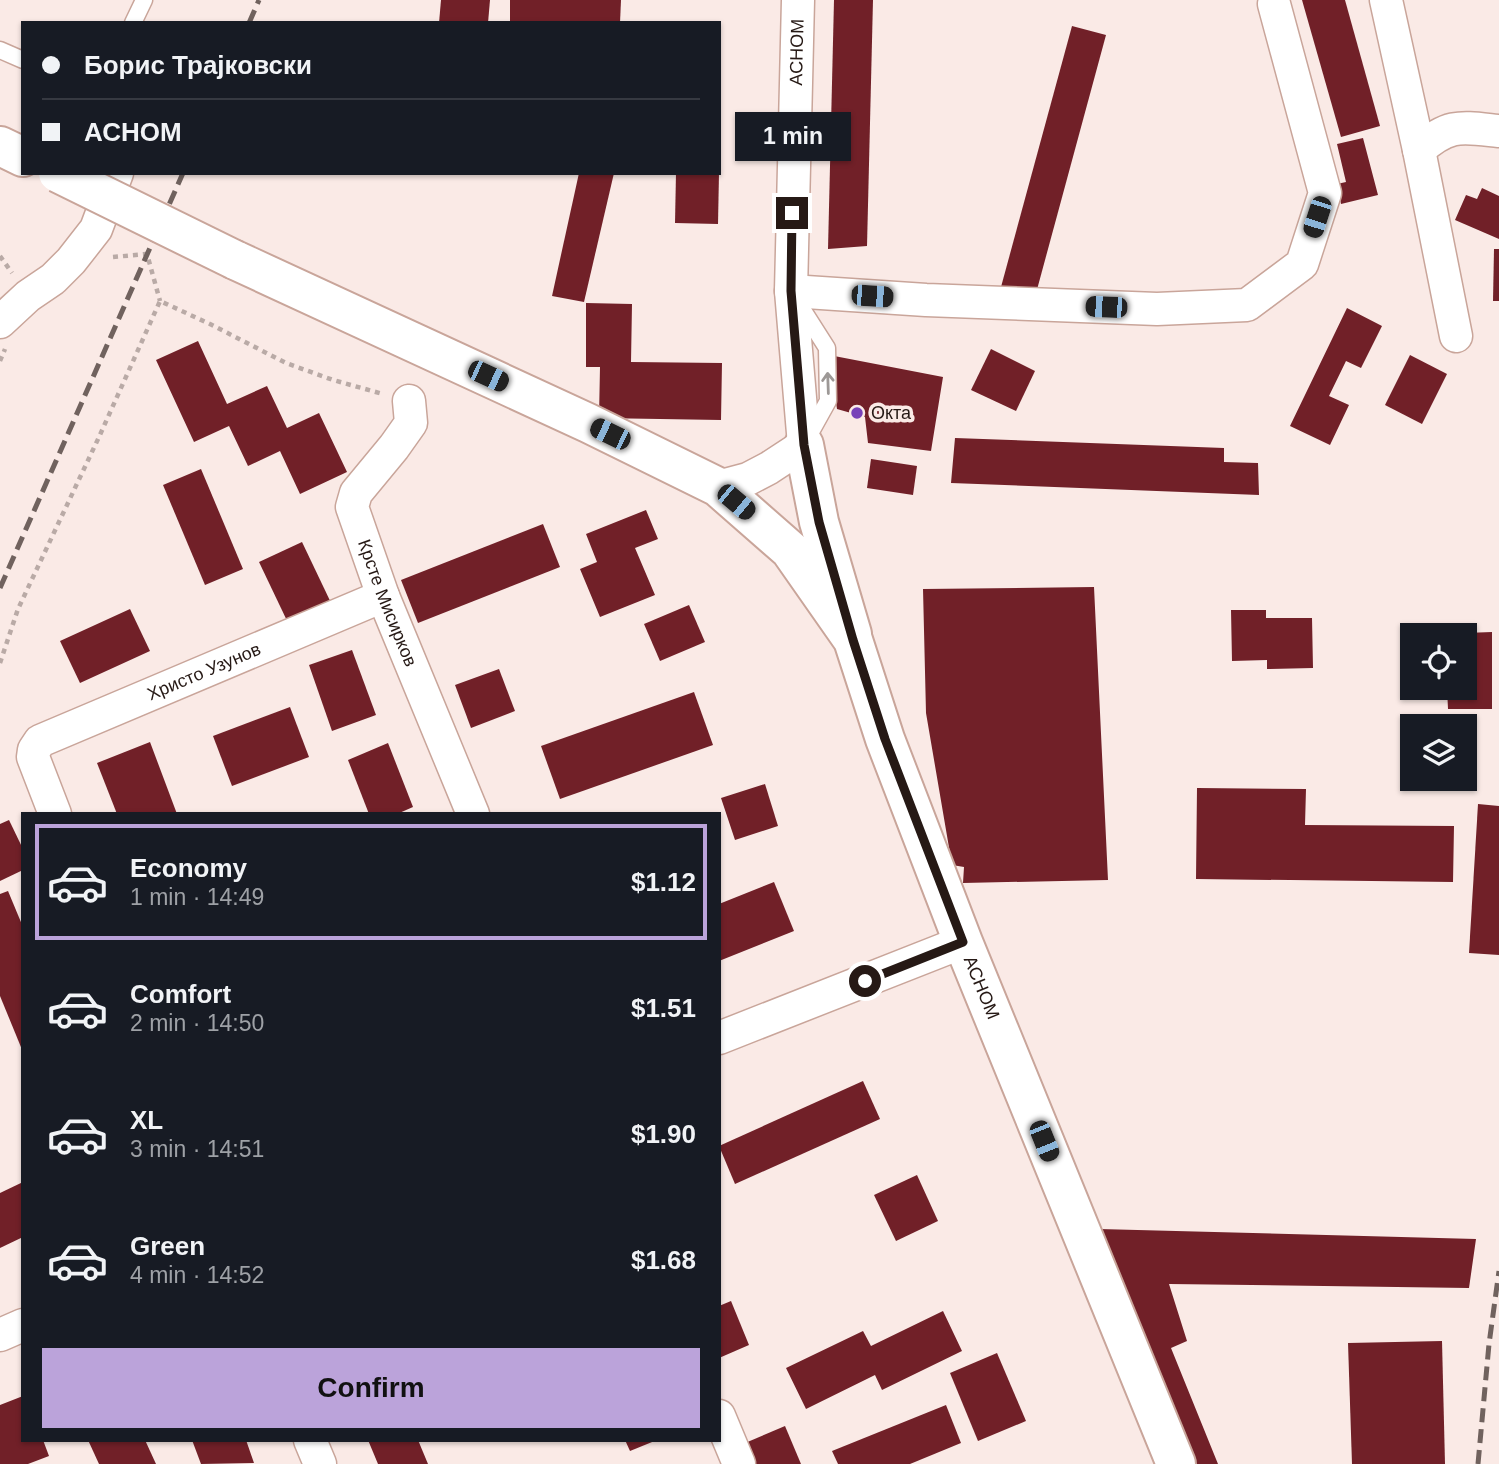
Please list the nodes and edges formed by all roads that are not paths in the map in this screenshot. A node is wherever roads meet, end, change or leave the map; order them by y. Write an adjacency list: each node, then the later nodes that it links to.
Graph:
1 (144, 0): 5 (lane)
2 (798, 0): 14 (street, АСНОМ)
3 (1387, 0): 10 (street)
4 (1273, 4): 14 (street)
5 (134, 21)
6 (0, 50): 7 (lane)
7 (21, 59)
8 (1499, 131): 10 (street)
9 (0, 146): 11 (main road)
10 (1419, 150): 16 (street)
11 (21, 155)
12 (62, 175): 19 (main road, bridge)
13 (116, 175): 15 (street)
14 (791, 291): 18 (street, АСНОМ)
15 (0, 323)
16 (1456, 336)
17 (409, 401): 20 (street, Крсте Мисирков)
18 (804, 445): 19 (street); 21 (main road, АСНОМ)
19 (718, 487): 21 (main road)
20 (383, 596): 22 (street, Христо Узунов); 23 (street, Крсте Мисирков)
21 (853, 640): 24 (main road, АСНОМ)
22 (54, 812)
23 (472, 812)
24 (963, 942): 25 (street); 32 (main road, АСНОМ)
25 (721, 1037)
26 (21, 1326): 27 (street)
27 (0, 1335)
28 (721, 1421): 31 (street)
29 (311, 1442): 30 (street)
30 (320, 1464)
31 (739, 1464)
32 (1176, 1464)

